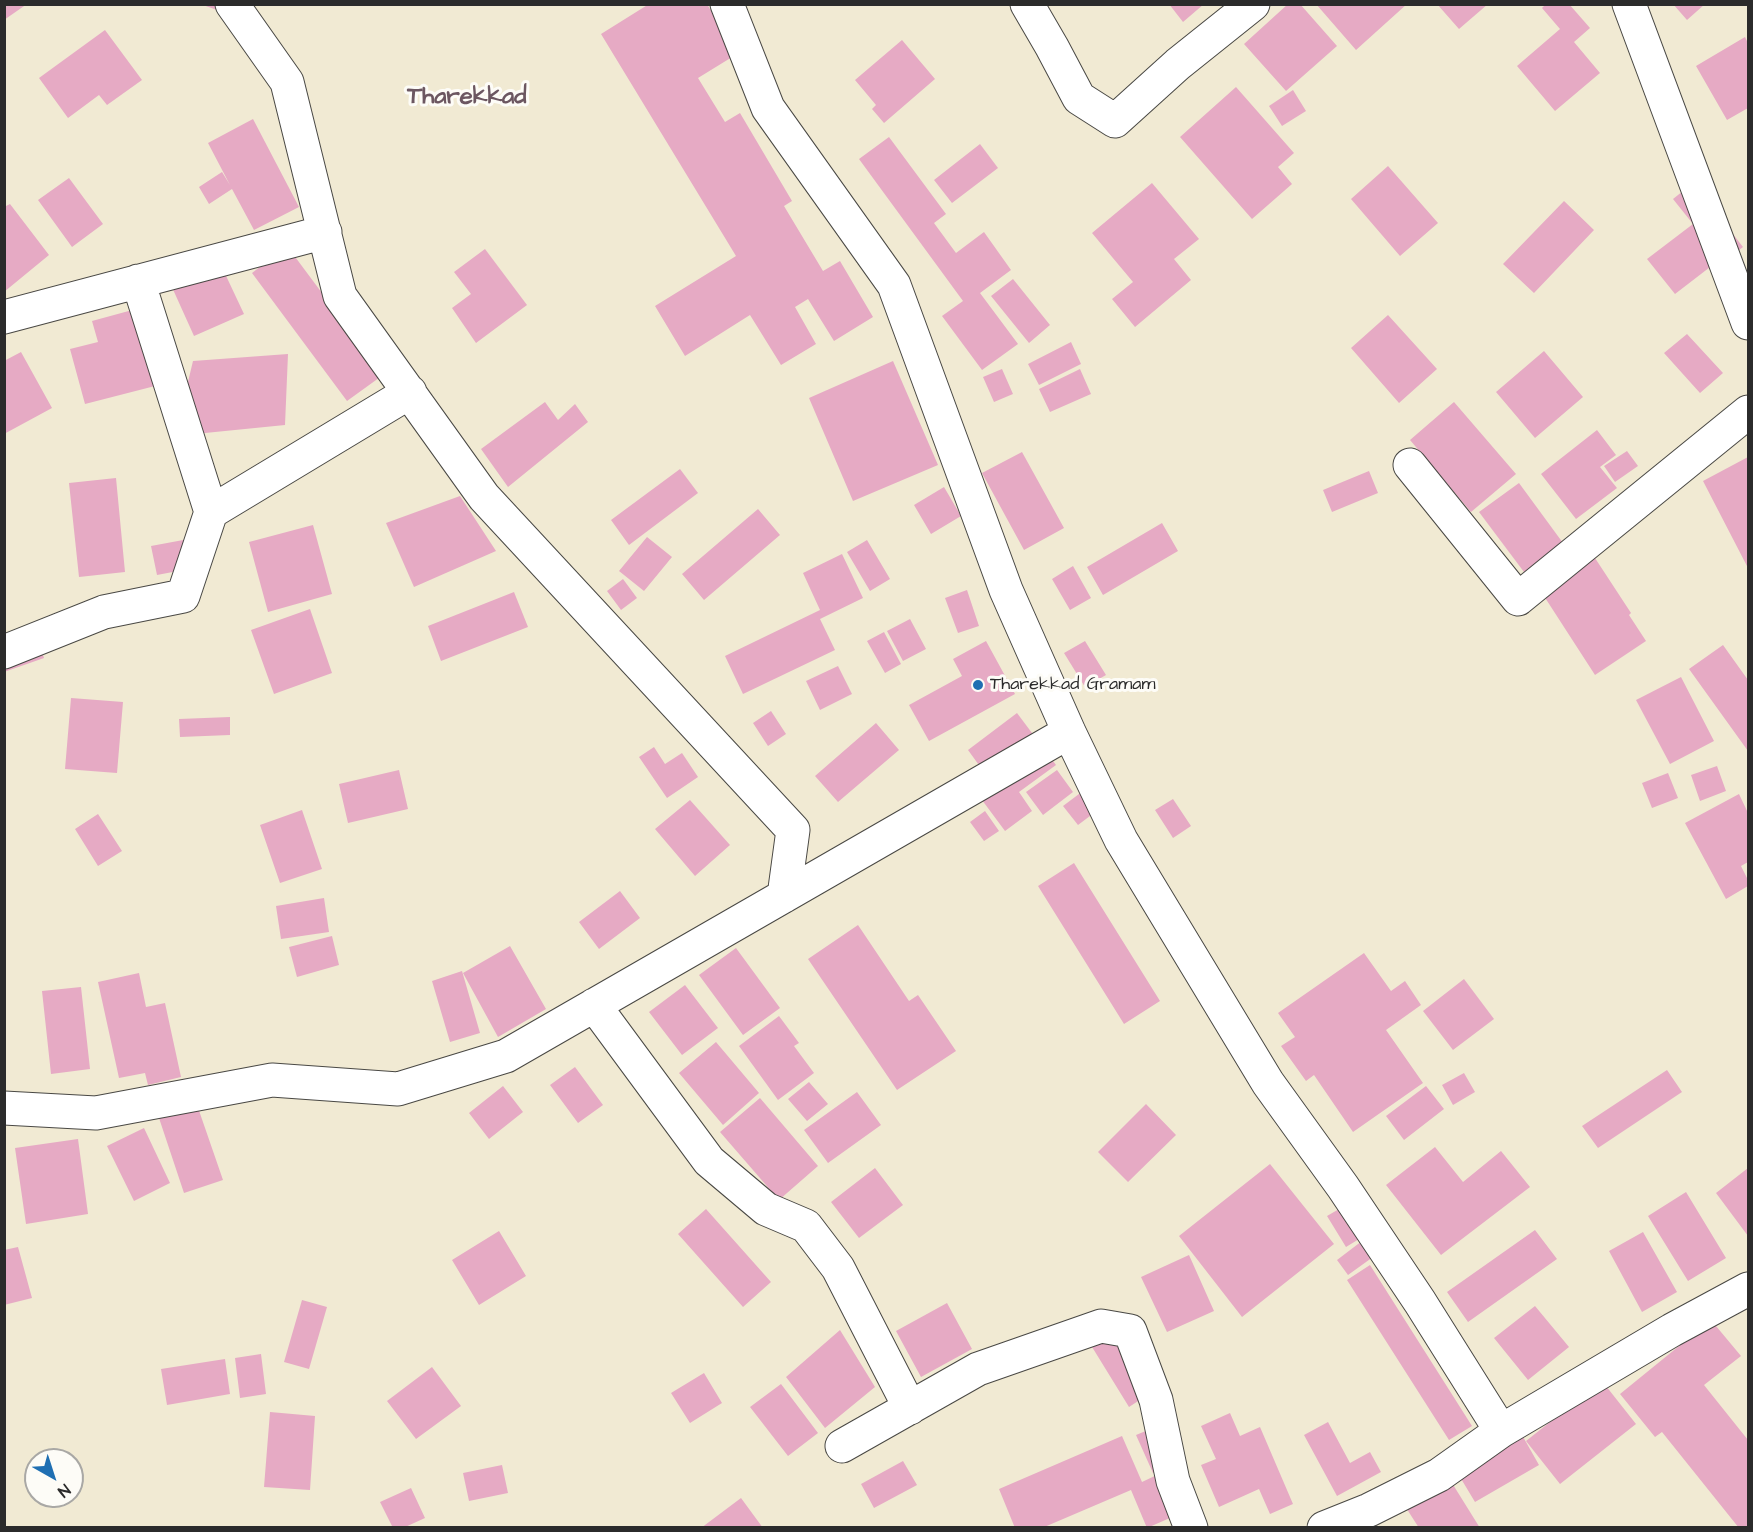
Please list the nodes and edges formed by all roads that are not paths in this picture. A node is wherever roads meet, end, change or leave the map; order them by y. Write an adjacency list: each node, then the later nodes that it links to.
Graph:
1 (232, 4): 6 (street)
2 (727, 4): 15 (street)
3 (1027, 4): 4 (street)
4 (1253, 4)
5 (1629, 4): 9 (street)
6 (325, 232): 7 (street); 10 (street)
7 (138, 281): 8 (street); 13 (street)
8 (4, 317)
9 (1749, 323)
10 (410, 392): 13 (street); 16 (street)
11 (1749, 412): 12 (street)
12 (1410, 465)
13 (212, 512): 14 (street)
14 (4, 652)
15 (1069, 732): 16 (street); 21 (street)
16 (784, 896): 17 (street)
17 (594, 1005): 18 (street); 20 (street)
18 (4, 1108)
19 (1749, 1289): 21 (street)
20 (910, 1408): 22 (street); 23 (street)
21 (1501, 1431): 24 (street)
22 (842, 1446)
23 (1191, 1527)
24 (1324, 1527)

